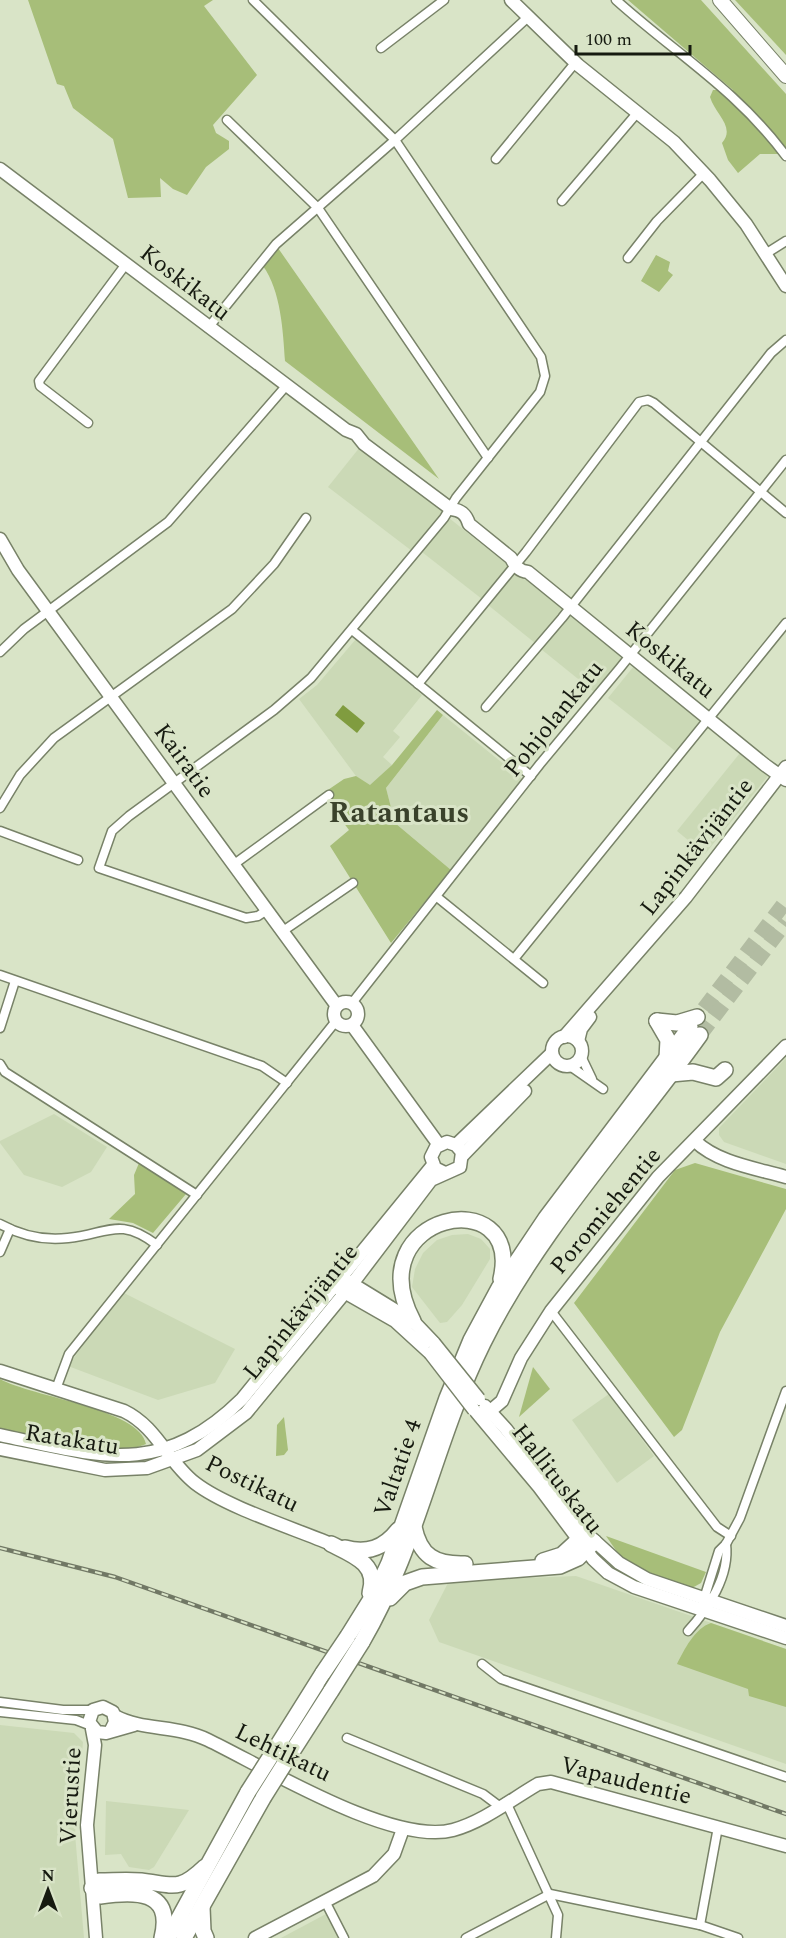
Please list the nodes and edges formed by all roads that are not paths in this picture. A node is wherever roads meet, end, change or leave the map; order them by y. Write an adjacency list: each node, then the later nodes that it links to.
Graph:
1 (253, 0): 14 (street)
2 (444, 0): 8 (street)
3 (511, 0): 6 (main road)
4 (616, 0): 15 (street)
5 (720, 0): 7 (main road)
6 (527, 18): 9 (main road); 14 (street)
7 (757, 41): 10 (main road); 11 (main road)
8 (381, 48)
9 (575, 63): 12 (main road); 16 (street)
10 (786, 70)
11 (786, 76)
12 (638, 112): 18 (main road); 19 (street)
13 (228, 120): 20 (street)
14 (395, 140): 20 (street); 31 (street)
15 (786, 156)
16 (496, 159)
17 (0, 169): 24 (main road, Koskikatu)
18 (704, 173): 22 (main road); 23 (street)
19 (562, 201)
20 (318, 207): 26 (street); 31 (street)
21 (786, 241): 22 (street)
22 (767, 253): 25 (main road)
23 (628, 258)
24 (126, 264): 26 (main road, Koskikatu); 29 (street)
25 (786, 286)
26 (208, 328): 28 (main road, Koskikatu)
27 (786, 340): 30 (street)
28 (286, 386): 34 (main road, Koskikatu); 40 (street)
29 (88, 423)
30 (700, 442): 33 (street); 38 (street); 39 (street)
31 (488, 458): 34 (street)
32 (786, 460): 33 (street, Pohjolankatu)
33 (759, 492): 35 (street); 44 (street, Pohjolankatu)
34 (451, 509): 38 (main road, Koskikatu); 42 (street)
35 (786, 513)
36 (306, 518): 46 (street)
37 (0, 539): 40 (main road, Kairatie)
38 (515, 561): 39 (main road, Koskikatu); 45 (street)
39 (571, 607): 44 (main road, Koskikatu); 47 (street)
40 (48, 610): 43 (street); 46 (main road, Kairatie)
41 (786, 623): 48 (street)
42 (352, 630): 45 (street); 51 (street)
43 (0, 652)
44 (630, 656): 48 (main road, Koskikatu); 50 (street, Pohjolankatu)
45 (418, 684): 50 (street)
46 (110, 698): 51 (main road, Kairatie); 53 (street)
47 (486, 707)
48 (708, 719): 49 (main road, Koskikatu); 62 (street)
49 (784, 774): 61 (main road, Lapinkävijäntie)
50 (531, 777): 58 (street, Pohjolankatu)
51 (174, 782): 56 (main road, Kairatie); 59 (street)
52 (329, 795): 56 (street)
53 (0, 808)
54 (0, 831): 55 (street)
55 (78, 860)
56 (233, 865): 59 (main road, Kairatie)
57 (353, 883): 60 (street)
58 (438, 897): 62 (street); 66 (street, Pohjolankatu)
59 (267, 910): 60 (main road, Kairatie)
60 (283, 931): 67 (main road, Kairatie)
61 (640, 952): 72 (main road, Lapinkävijäntie); 73 (main road, Lapinkävijäntie)
62 (514, 959): 65 (street)
63 (0, 975): 64 (street)
64 (15, 981): 70 (street); 82 (street)
65 (543, 983)
66 (352, 1004): 67 (main road); 69 (main road)
67 (337, 1006): 68 (main road)
68 (336, 1021): 69 (main road); 82 (street)
69 (352, 1025): 85 (main road)
70 (0, 1028)
71 (696, 1029): 77 (highway, Valtatie 4); 77 (highway); 80 (highway, Valtatie 4); 80 (highway)
72 (564, 1037): 73 (main road); 76 (main road)
73 (578, 1041): 75 (main road)
74 (786, 1046): 84 (main road, Poromiehentie)
75 (581, 1056): 79 (main road); 81 (street)
76 (554, 1058): 79 (main road); 86 (main road)
77 (667, 1058): 96 (highway, Valtatie 4)
78 (0, 1064): 90 (street)
79 (570, 1066): 81 (street)
80 (671, 1074): 109 (highway, Valtatie 4)
81 (592, 1079): 83 (street)
82 (287, 1083): 90 (street)
83 (603, 1089)
84 (694, 1141): 89 (main road); 98 (main road, Poromiehentie)
85 (439, 1145): 86 (main road); 87 (main road)
86 (459, 1150): 88 (main road)
87 (433, 1165): 88 (main road); 95 (main road, Lapinkävijäntie)
88 (445, 1173): 97 (main road, Lapinkävijäntie)
89 (786, 1177)
90 (197, 1195): 93 (street)
91 (0, 1224): 92 (street)
92 (10, 1229): 93 (street); 94 (street)
93 (157, 1245): 102 (street)
94 (0, 1251)
95 (337, 1280): 97 (main road, Hallituskatu); 106 (main road, Lapinkävijäntie)
96 (499, 1288): 99 (highway); 109 (highway, Valtatie 4)
97 (349, 1289): 99 (main road, Hallituskatu); 100 (main road, Hallituskatu); 108 (main road, Lapinkävijäntie)
98 (551, 1311): 104 (main road, Poromiehentie); 110 (street)
99 (413, 1321): 100 (main road, Hallituskatu)
100 (432, 1348): 104 (main road, Hallituskatu, bridge)
101 (0, 1371): 102 (main road, Postikatu)
102 (56, 1389): 106 (main road, Postikatu)
103 (786, 1391): 110 (street)
104 (481, 1410): 111 (main road, Hallituskatu)
105 (0, 1435): 106 (main road, Ratakatu)
106 (165, 1448): 108 (main road, Postikatu)
107 (0, 1449): 108 (main road, Ratakatu)
108 (174, 1460): 112 (main road, Postikatu)
109 (407, 1527): 111 (highway); 112 (highway); 114 (highway, Valtatie 4)
110 (728, 1540): 113 (street)
111 (586, 1541): 113 (main road, Hallituskatu); 114 (highway)
112 (331, 1544): 114 (highway)
113 (706, 1604): 115 (main road, Hallituskatu); 116 (street); 117 (main road, Hallituskatu)
114 (374, 1607): 118 (highway, Valtatie 4)
115 (786, 1626)
116 (688, 1631)
117 (786, 1638)
118 (355, 1639): 133 (highway, Valtatie 4, bridge); 137 (highway, Valtatie 4, bridge)
119 (482, 1664): 128 (street)
120 (0, 1702): 121 (street)
121 (93, 1710): 123 (main road); 125 (main road)
122 (0, 1712): 125 (street)
123 (115, 1716): 124 (main road, Lehtikatu); 126 (main road)
124 (141, 1724): 126 (main road, Lehtikatu); 131 (main road, Lehtikatu)
125 (91, 1727): 126 (main road); 134 (main road, Vierustie)
126 (108, 1732): 134 (main road, Vierustie)
127 (347, 1738): 129 (street)
128 (786, 1777)
129 (503, 1804): 130 (main road, Vapaudentie); 131 (main road, Vapaudentie); 135 (street)
130 (718, 1827): 132 (main road, Vapaudentie); 138 (street)
131 (404, 1829): 136 (main road)
132 (786, 1846)
133 (205, 1867): 134 (highway); 143 (highway, Valtatie 4)
134 (97, 1888): 140 (main road, Vierustie); 141 (main road, Vierustie); 142 (highway)
135 (550, 1894): 138 (street); 147 (street); 148 (street)
136 (325, 1901): 145 (main road); 146 (street)
137 (202, 1907): 139 (highway); 144 (highway, Valtatie 4)
138 (700, 1925): 149 (street)
139 (205, 1937)
140 (96, 1938)
141 (102, 1938)
142 (162, 1938)
143 (168, 1938)
144 (184, 1938)
145 (255, 1938)
146 (344, 1938)
147 (466, 1938)
148 (556, 1938)
149 (738, 1938)

